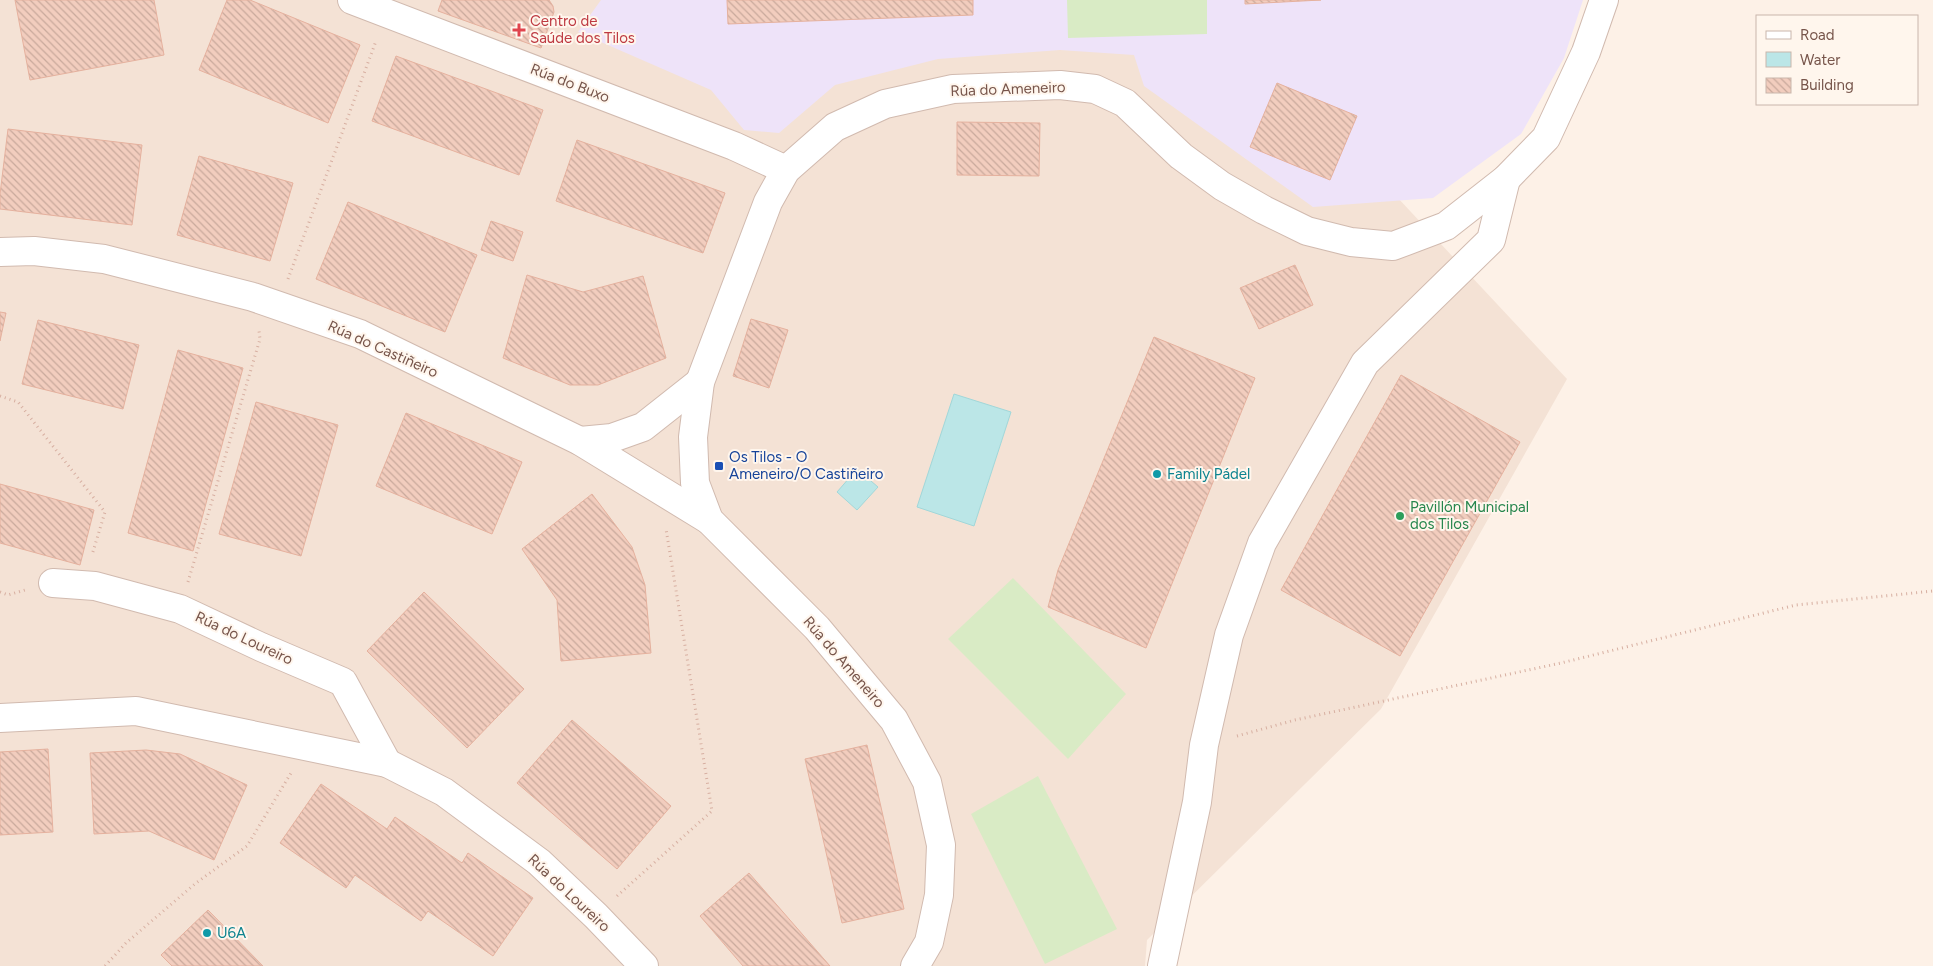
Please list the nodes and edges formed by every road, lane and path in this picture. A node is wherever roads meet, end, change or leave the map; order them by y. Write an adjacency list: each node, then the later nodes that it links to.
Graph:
1 (352, 0): 3 (street, Rúa do Buxo)
2 (1604, 0): 5 (street, Rúa do Ameneiro)
3 (387, 12): 4 (street, Rúa do Buxo); 7 (path)
4 (786, 170): 5 (street, Rúa do Ameneiro); 8 (street, Rúa do Ameneiro)
5 (1506, 179): 19 (street)
6 (0, 252): 7 (street, Rúa do Castiñeiro)
7 (253, 297): 10 (street, Rúa do Castiñeiro); 16 (path)
8 (700, 382): 10 (street); 11 (street, Rúa do Ameneiro)
9 (0, 396): 14 (path)
10 (580, 441): 11 (street, Rúa do Castiñeiro)
11 (709, 520): 24 (street, Rúa do Ameneiro)
12 (671, 563): 21 (path)
13 (53, 583): 14 (street, Rúa do Loureiro)
14 (95, 586): 16 (street, Rúa do Loureiro)
15 (1933, 592): 19 (path)
16 (180, 608): 20 (street, Rúa do Loureiro)
17 (0, 718): 18 (street, Rúa do Loureiro)
18 (308, 745): 20 (street, Rúa do Loureiro); 22 (path)
19 (1204, 745): 25 (street)
20 (387, 762): 23 (street, Rúa do Loureiro)
21 (618, 896)
22 (105, 966)
23 (644, 966)
24 (915, 966)
25 (1162, 966)

